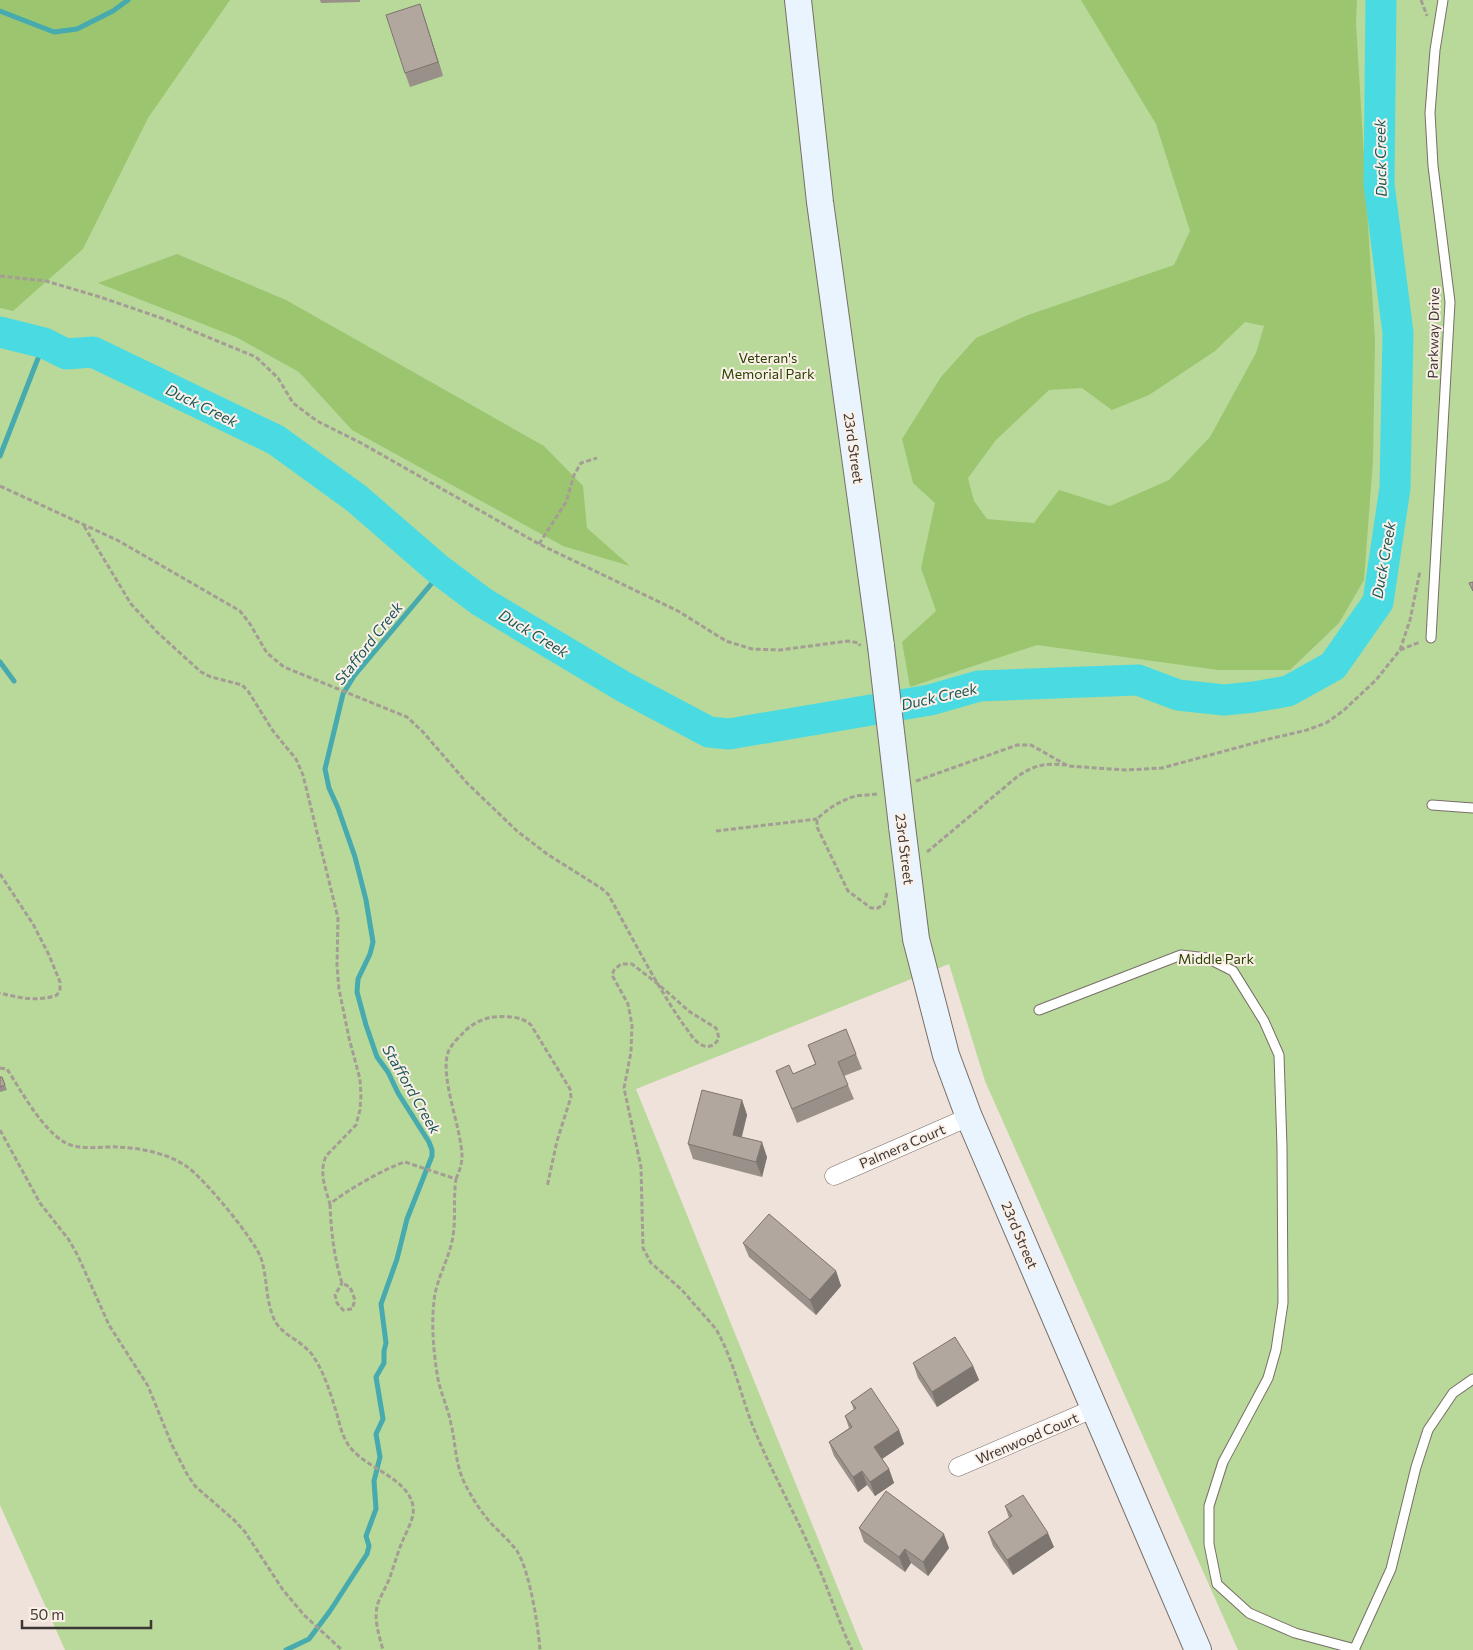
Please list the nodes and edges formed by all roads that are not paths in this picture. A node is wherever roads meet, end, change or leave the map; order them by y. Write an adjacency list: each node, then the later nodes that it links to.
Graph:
1 (798, 0): 7 (street, 23rd Street, bridge)
2 (1442, 0): 3 (lane, Parkway Drive)
3 (1431, 638)
4 (1432, 805): 5 (lane)
5 (1473, 808)
6 (1039, 1010): 12 (lane)
7 (969, 1117): 8 (street, Palmera Court); 10 (street, 23rd Street)
8 (834, 1176)
9 (1473, 1379): 12 (lane)
10 (1095, 1408): 11 (street, Wrenwood Court); 13 (street, 23rd Street)
11 (958, 1467)
12 (1354, 1649)
13 (1198, 1650)

